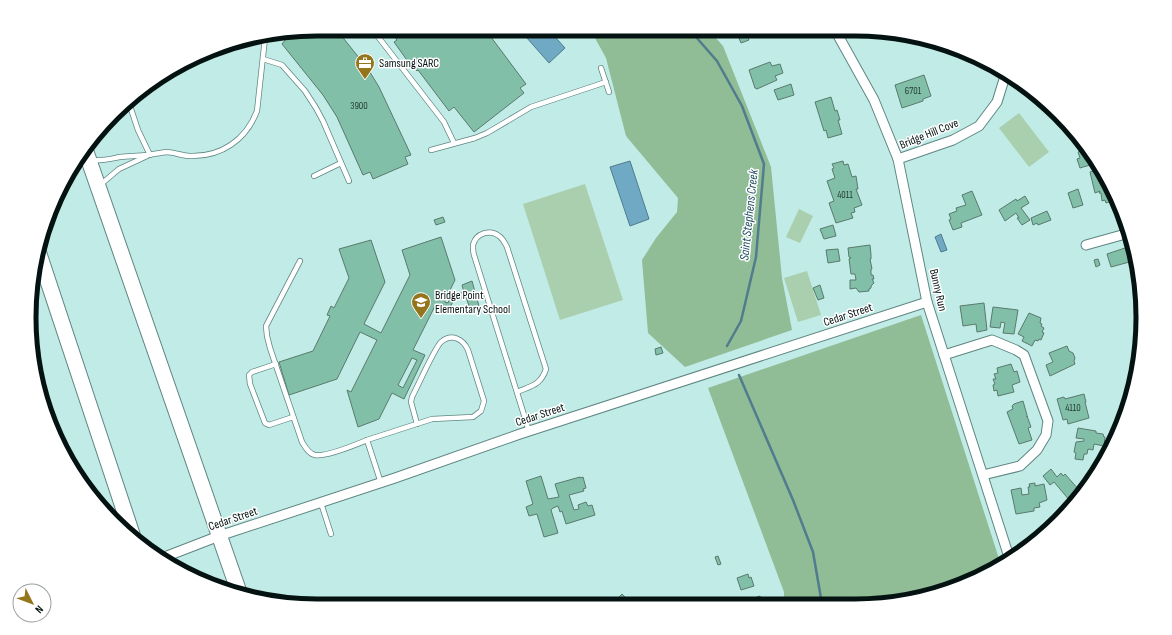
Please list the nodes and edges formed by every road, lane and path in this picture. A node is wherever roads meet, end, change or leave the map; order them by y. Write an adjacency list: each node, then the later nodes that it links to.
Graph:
1 (377, 36): 10 (lane)
2 (838, 36): 15 (street, Bunny Run)
3 (265, 41): 4 (lane)
4 (263, 58): 14 (lane); 16 (lane)
5 (601, 68): 7 (lane)
6 (1004, 79): 15 (street, Bridge Hill Cove)
7 (606, 82): 8 (lane); 10 (lane)
8 (609, 92)
9 (130, 107): 14 (lane)
10 (454, 143): 11 (lane)
11 (431, 150)
12 (87, 154): 14 (lane)
13 (87, 155): 19 (highway)
14 (150, 155): 19 (lane)
15 (898, 159): 24 (street, Bunny Run)
16 (341, 163): 17 (lane); 18 (lane)
17 (314, 176)
18 (349, 181)
19 (99, 188): 37 (highway)
20 (1123, 234): 21 (street)
21 (1086, 244)
22 (41, 261): 35 (highway)
23 (300, 261): 26 (lane)
24 (927, 302): 25 (street, Bunny Run); 30 (street, Cedar Street)
25 (944, 355): 32 (street, Bunny Run); 32 (street)
26 (276, 364): 28 (lane); 28 (lane)
27 (517, 392): 27 (lane); 30 (lane)
28 (293, 417): 31 (lane)
29 (417, 424): 29 (lane); 31 (lane)
30 (529, 431): 33 (street, Cedar Street)
31 (367, 440): 33 (lane)
32 (983, 475): 38 (street, Bunny Run)
33 (381, 483): 34 (street, Cedar Street)
34 (321, 503): 36 (lane); 37 (street, Cedar Street)
35 (130, 527)
36 (331, 534)
37 (219, 536): 39 (street, Cedar Street); 40 (highway)
38 (1008, 554)
39 (168, 556)
40 (237, 587)

